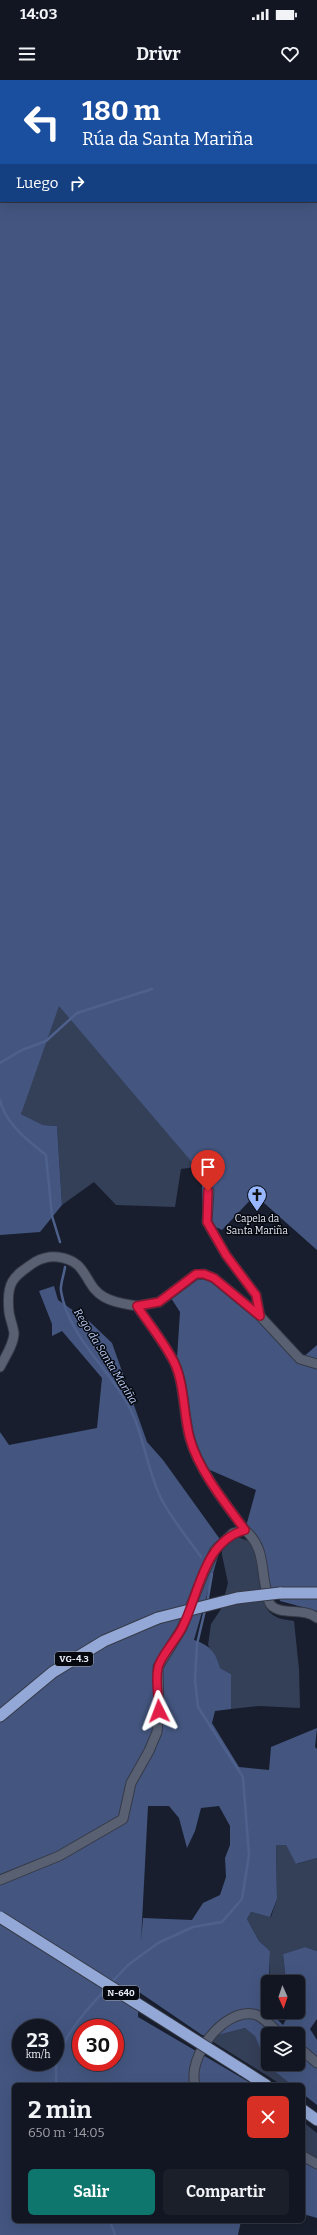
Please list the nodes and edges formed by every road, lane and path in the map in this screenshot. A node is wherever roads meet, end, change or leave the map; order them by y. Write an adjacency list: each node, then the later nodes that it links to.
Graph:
1 (208, 1191): 3 (street)
2 (137, 1306): 3 (street); 5 (street); 6 (street)
3 (260, 1316): 4 (street)
4 (317, 1364)
5 (0, 1367)
6 (245, 1530): 8 (street); 10 (street)
7 (317, 1594): 9 (highway, VG-4.3, bridge)
8 (317, 1618)
9 (0, 1716)
10 (0, 1880)
11 (0, 1918): 16 (highway, N-640, bridge)
12 (271, 2027): 15 (street)
13 (305, 2053): 14 (street)
14 (317, 2063)
15 (195, 2083)
16 (263, 2083)
17 (305, 2111): 18 (highway)
18 (317, 2120)
19 (305, 2157): 20 (street)
20 (317, 2164)

